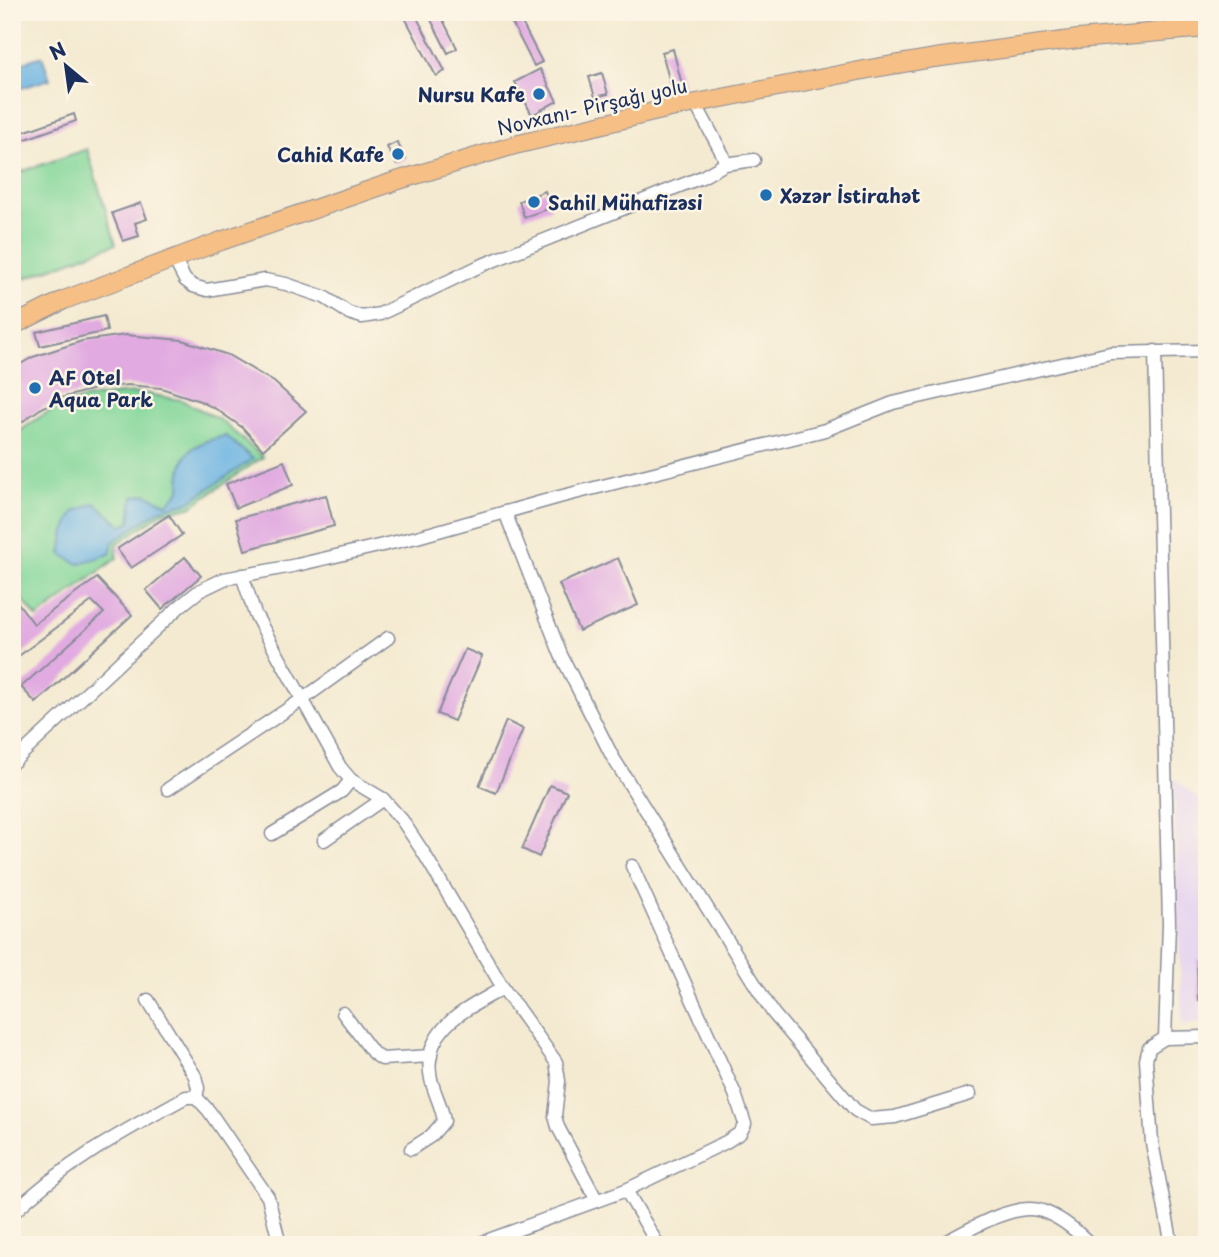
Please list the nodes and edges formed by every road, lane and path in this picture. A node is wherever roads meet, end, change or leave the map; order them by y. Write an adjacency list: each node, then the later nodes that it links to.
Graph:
1 (1207, 28): 2 (main road, Novxanı- Pirşağı yolu)
2 (695, 103): 4 (street); 5 (main road, Novxanı- Pirşağı yolu)
3 (754, 160): 4 (street)
4 (725, 164): 5 (street)
5 (174, 259): 6 (main road, Novxanı- Pirşağı yolu)
6 (12, 326)
7 (1155, 351): 8 (street); 9 (street); 24 (street)
8 (1207, 351)
9 (505, 512): 10 (street); 26 (street)
10 (242, 575): 12 (street); 13 (street)
11 (388, 638): 12 (street)
12 (303, 699): 14 (street); 15 (street)
13 (12, 763)
14 (351, 780): 16 (street); 17 (street)
15 (168, 789)
16 (383, 799): 18 (street); 20 (street)
17 (272, 834)
18 (324, 840)
19 (632, 866): 29 (street)
20 (503, 988): 25 (street); 30 (street)
21 (148, 1000): 27 (street)
22 (343, 1013): 25 (street)
23 (1207, 1037): 24 (street)
24 (1165, 1038): 37 (street)
25 (431, 1056): 28 (street)
26 (970, 1094)
27 (196, 1097): 31 (street); 32 (street)
28 (411, 1149)
29 (626, 1190): 30 (street); 34 (street)
30 (596, 1199): 33 (street)
31 (12, 1214)
32 (280, 1245)
33 (475, 1245)
34 (658, 1245)
35 (940, 1245): 36 (street)
36 (1091, 1245)
37 (1172, 1245)

